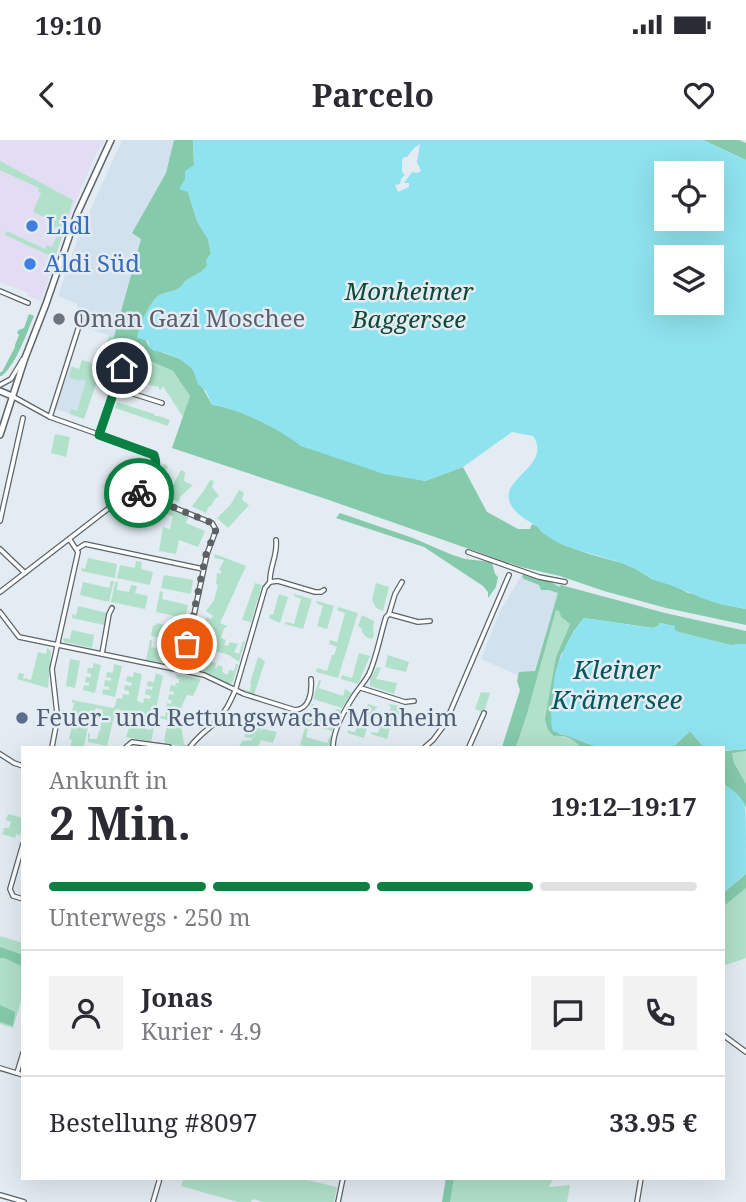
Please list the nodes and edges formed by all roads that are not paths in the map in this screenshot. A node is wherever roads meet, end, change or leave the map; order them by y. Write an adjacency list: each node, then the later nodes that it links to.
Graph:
1 (111, 140): 5 (street)
2 (0, 291): 3 (street)
3 (29, 303)
4 (79, 316): 12 (street)
5 (24, 358): 7 (street); 10 (street)
6 (122, 368): 8 (street)
7 (0, 385)
8 (116, 388): 11 (street); 15 (street)
9 (0, 391): 10 (street)
10 (12, 396): 12 (street); 14 (street)
11 (162, 403)
12 (50, 417): 15 (street)
13 (23, 418): 17 (street)
14 (0, 435)
15 (99, 435): 16 (street)
16 (135, 489): 18 (street); 23 (street)
17 (0, 521)
18 (69, 540): 20 (street); 24 (street)
19 (276, 540): 26 (street)
20 (77, 549): 23 (street); 35 (street)
21 (0, 550): 24 (street)
22 (468, 552): 28 (street)
23 (203, 569): 37 (street)
24 (25, 573): 30 (street)
25 (509, 575): 48 (street)
26 (270, 582): 29 (street); 40 (street)
27 (402, 582): 33 (street)
28 (565, 582)
29 (324, 590)
30 (0, 592)
31 (112, 608): 36 (street)
32 (0, 612): 35 (street)
33 (389, 614): 34 (street); 39 (street)
34 (430, 621)
35 (58, 645): 36 (street); 43 (street)
36 (102, 654): 37 (street)
37 (182, 671): 40 (street)
38 (311, 680): 40 (street)
39 (361, 688): 41 (street); 47 (street)
40 (234, 691): 46 (street)
41 (414, 701)
42 (484, 713): 49 (street)
43 (52, 746)
44 (127, 746): 45 (street)
45 (162, 746)
46 (191, 746)
47 (333, 746)
48 (428, 746)
49 (469, 746)
50 (0, 754): 51 (street)
51 (21, 765)
52 (21, 851): 53 (street)
53 (21, 898)
54 (725, 1036): 55 (street)
55 (746, 1052)
56 (21, 1060): 58 (street)
57 (0, 1068): 58 (street)
58 (17, 1073): 59 (street)
59 (21, 1074)
60 (159, 1180): 65 (street)
61 (343, 1180): 66 (street)
62 (641, 1180): 67 (street)
63 (0, 1195): 64 (street)
64 (24, 1202)
65 (153, 1202)
66 (338, 1202)
67 (637, 1202)

